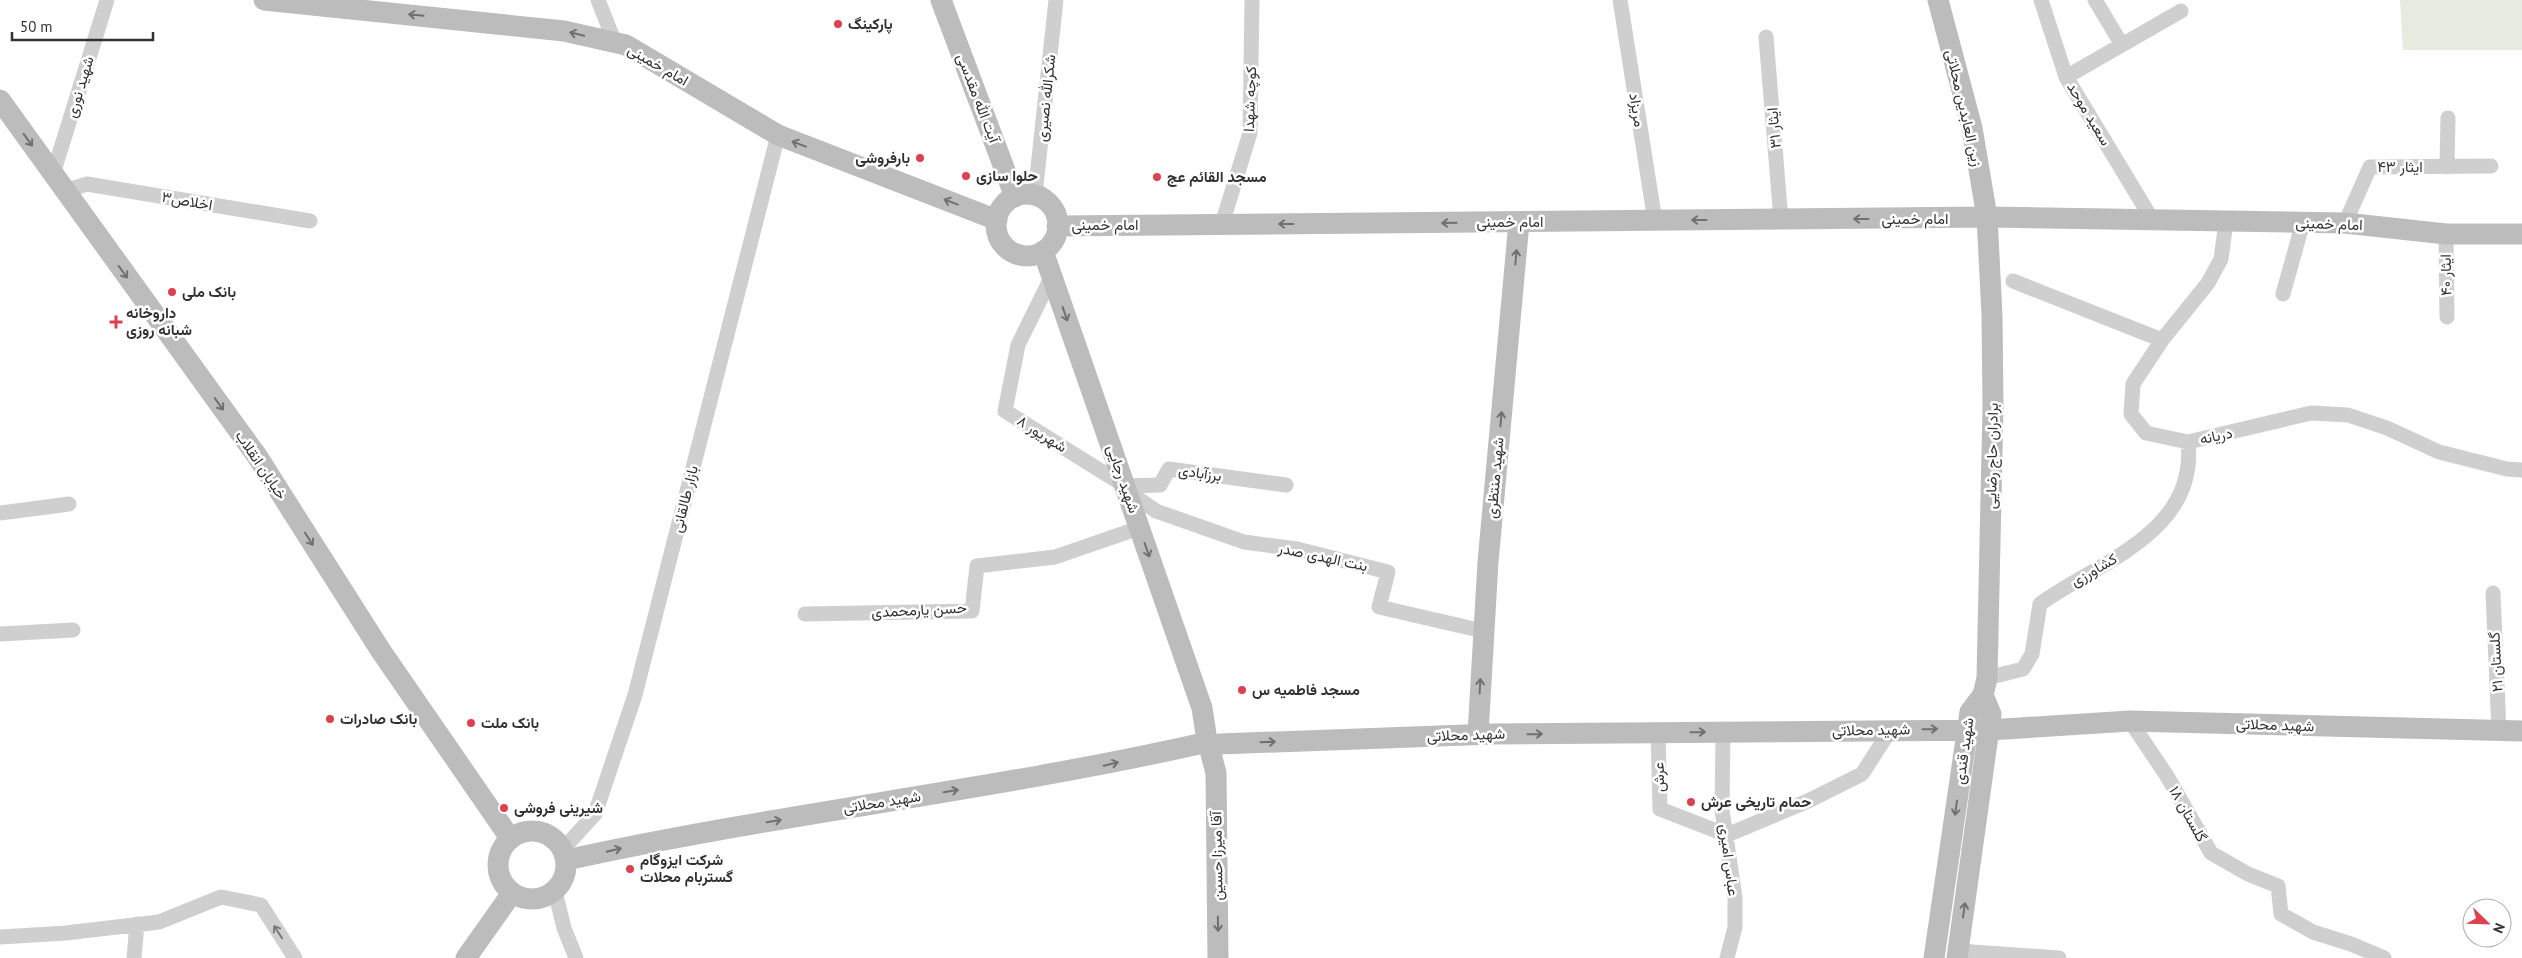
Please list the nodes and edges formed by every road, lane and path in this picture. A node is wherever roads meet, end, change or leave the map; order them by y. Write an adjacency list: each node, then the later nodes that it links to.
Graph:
1 (106, 0): 21 (street, شهید نوری)
2 (264, 0): 13 (main road, امام خمینی, one-way to 2)
3 (598, 0): 13 (street)
4 (941, 0): 22 (main road, آیت الله مقدسی)
5 (1056, 0): 22 (street, شکرالله نصیری)
6 (1252, 0): 33 (street, کوچه شهدا)
7 (1620, 0): 28 (street, مریزاد)
8 (1938, 0): 23 (main road, زین العابدین محلاتی)
9 (2041, 0): 15 (street, سعید موحد)
10 (2095, 0): 14 (street)
11 (2181, 11): 14 (street)
12 (1766, 37): 25 (street, ایثار ۳۱)
13 (615, 42): 18 (main road, امام خمینی)
14 (2122, 44): 15 (street)
15 (2066, 76): 26 (street, سعید موحد)
16 (0, 100): 21 (main road, خیابان انقلاب, one-way to 21)
17 (2448, 118): 20 (street)
18 (778, 135): 24 (main road, امام خمینی, one-way to 18); 68 (street, بازار طالقانی)
19 (2491, 166): 20 (street, ایثار ۴۳)
20 (2447, 167): 32 (street, ایثار ۴۳)
21 (59, 183): 27 (street, اخلاص۳); 67 (main road, خیابان انقلاب, one-way to 67)
22 (1025, 196): 24 (main road); 34 (main road)
23 (1986, 217): 25 (main road, امام خمینی, one-way to 25); 26 (main road, امام خمینی); 55 (main road, برادران حاج رضایی)
24 (997, 220): 37 (main road)
25 (1781, 220): 28 (main road, امام خمینی, one-way to 28)
26 (2153, 220): 30 (main road, امام خمینی)
27 (310, 221)
28 (1655, 221): 29 (main road, امام خمینی)
29 (1519, 222): 33 (main road, امام خمینی, one-way to 33); 53 (main road, شهید منتظری, one-way to 29)
30 (2226, 222): 31 (main road, امام خمینی); 42 (street, دریانه)
31 (2303, 222): 32 (main road, امام خمینی); 40 (street)
32 (2345, 223): 35 (main road, امام خمینی)
33 (1222, 224): 34 (main road, امام خمینی)
34 (1057, 226): 37 (main road)
35 (2446, 234): 36 (main road, امام خمینی); 41 (street, ایثار ۴۰)
36 (2522, 234)
37 (1043, 251): 38 (main road, شهید رجایی)
38 (1052, 276): 46 (main road, شهید رجایی, one-way to 46); 46 (street, ۸ شهریور)
39 (2013, 281): 42 (street)
40 (2283, 294)
41 (2447, 317)
42 (2162, 340): 43 (street, دریانه)
43 (2188, 442): 44 (street, دریانه); 55 (street, کشاورزی)
44 (2522, 470)
45 (1286, 485): 46 (street, برزآبادی)
46 (1126, 488): 49 (main road, شهید رجایی); 53 (street, بنت الهدی صدر)
47 (69, 504): 48 (street)
48 (0, 513)
49 (1139, 528): 51 (street, حسن یارمحمدی); 65 (main road, شهید رجایی, one-way to 65)
50 (2493, 593): 60 (street, گلستان ۲۱)
51 (805, 614)
52 (73, 630): 54 (street)
53 (1484, 631): 64 (main road, شهید منتظری, one-way to 53)
54 (0, 634)
55 (1985, 686): 58 (main road, شهید قندی); 59 (main road, شهید قندی)
56 (2130, 721): 59 (main road, شهید محلاتی); 60 (main road, شهید محلاتی); 82 (street, گلستان ۱۸)
57 (1891, 729): 58 (main road, شهید محلاتی, one-way to 58); 62 (main road, شهید محلاتی); 66 (street)
58 (1967, 729): 59 (main road, شهید محلاتی); 80 (main road, شهید قندی, one-way to 80)
59 (1989, 730): 73 (main road, شهید قندی, one-way to 59)
60 (2499, 731): 63 (main road, شهید محلاتی)
61 (1658, 732): 62 (main road, شهید محلاتی, one-way to 62); 64 (main road, شهید محلاتی, one-way to 61); 66 (street, عرش)
62 (1723, 732): 66 (street, عباس امیری)
63 (2522, 732)
64 (1478, 734): 65 (main road, شهید محلاتی, one-way to 64)
65 (1209, 744): 68 (main road, شهید محلاتی, one-way to 65); 78 (main road, آقا میرزا حسین, one-way to 78)
66 (1727, 835): 79 (street, عباس امیری)
67 (510, 838): 68 (main road); 70 (main road)
68 (564, 855): 69 (main road)
69 (554, 891): 70 (main road); 77 (street)
70 (512, 893): 76 (main road)
71 (136, 924): 72 (street); 74 (street); 75 (street, one-way to 71)
72 (0, 937)
73 (1957, 955): 81 (street)
74 (134, 958)
75 (295, 958)
76 (466, 958)
77 (576, 958)
78 (1218, 958)
79 (1727, 958)
80 (1934, 958)
81 (2059, 958)
82 (2384, 958)

